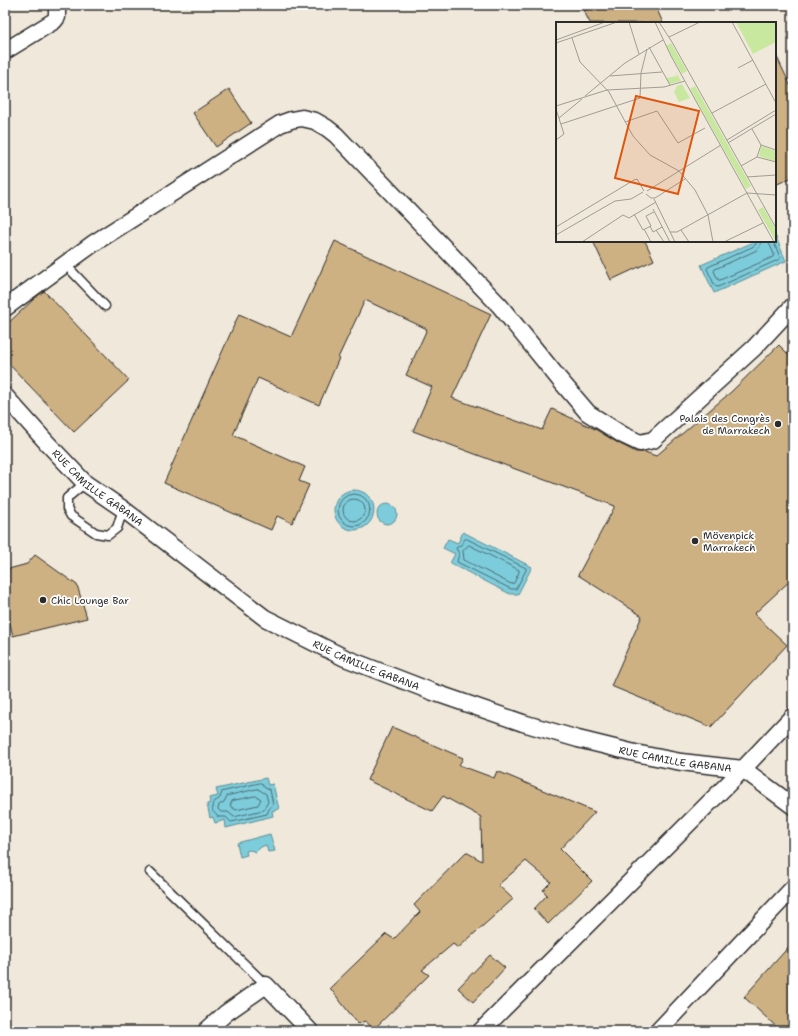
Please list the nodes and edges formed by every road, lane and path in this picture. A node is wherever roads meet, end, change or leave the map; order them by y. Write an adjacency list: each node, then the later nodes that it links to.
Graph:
1 (57, 5): 2 (street)
2 (5, 51)
3 (65, 264): 4 (lane); 5 (street); 6 (street)
4 (105, 306)
5 (793, 306)
6 (5, 308)
7 (5, 396): 8 (street, RUE CAMILLE GABANA)
8 (85, 483): 9 (street, RUE CAMILLE GABANA); 9 (lane)
9 (122, 509): 11 (street, RUE CAMILLE GABANA)
10 (793, 716): 11 (street)
11 (743, 769): 12 (street, RUE CAMILLE GABANA); 18 (street)
12 (793, 806)
13 (150, 872): 15 (lane)
14 (793, 888): 19 (street)
15 (266, 985): 16 (street); 17 (street)
16 (206, 1031)
17 (310, 1031)
18 (481, 1031)
19 (658, 1031)

